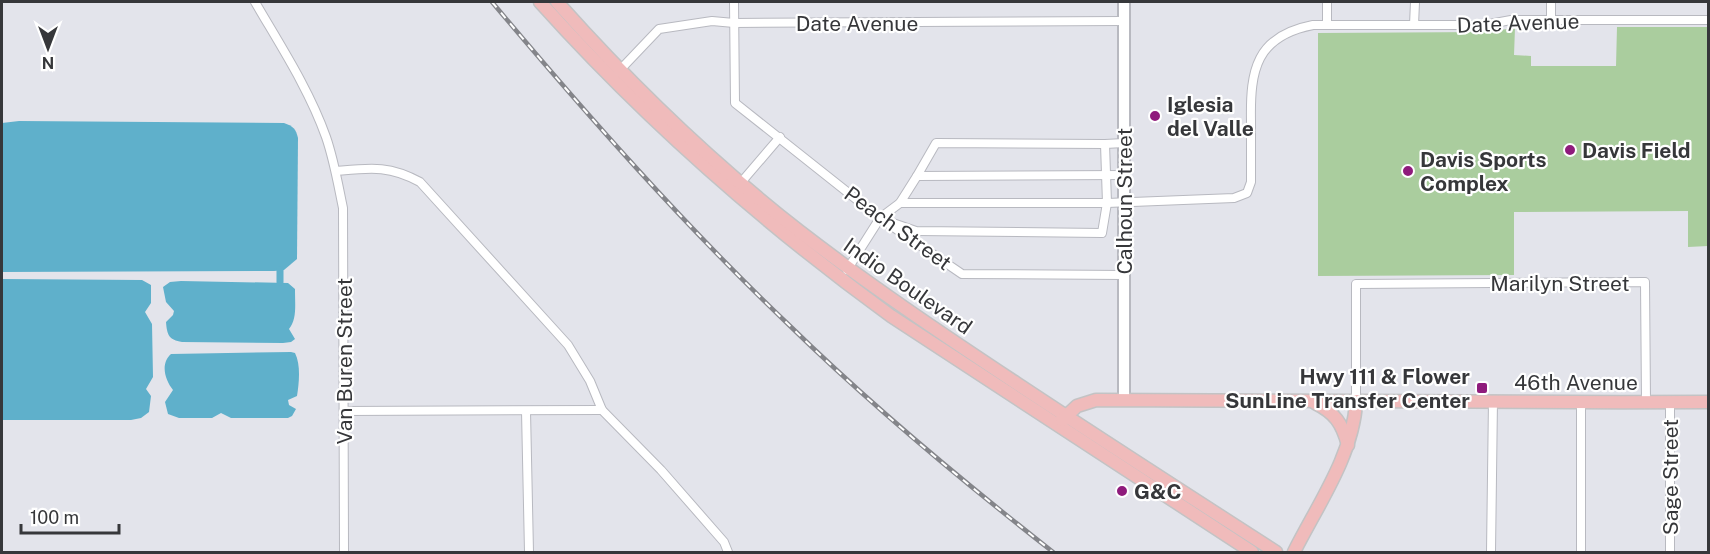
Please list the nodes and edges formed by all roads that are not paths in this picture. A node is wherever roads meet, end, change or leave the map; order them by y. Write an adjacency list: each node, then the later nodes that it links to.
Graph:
1 (255, 2): 19 (street, Van Buren Street)
2 (540, 2): 15 (main road, Indio Boulevard)
3 (557, 2): 15 (main road, Indio Boulevard)
4 (734, 2): 12 (street)
5 (1124, 2): 11 (street, Calhoun Street)
6 (1327, 2): 13 (street)
7 (1414, 2): 14 (street)
8 (1551, 2): 9 (street)
9 (1551, 20): 10 (street, Date Avenue); 14 (street, Date Avenue)
10 (1708, 20)
11 (1124, 21): 12 (street, Date Avenue); 17 (street, Calhoun Street)
12 (734, 23): 15 (street, Date Avenue); 16 (street, Peach Street)
13 (1327, 25): 14 (street, Date Avenue); 24 (street, Date Avenue)
14 (1414, 25)
15 (616, 74): 23 (main road, Indio Boulevard)
16 (780, 137): 23 (street); 27 (street, Peach Street)
17 (1124, 143): 18 (street); 20 (street, Calhoun Street)
18 (1105, 144): 21 (street); 22 (street)
19 (336, 171): 38 (street); 39 (street, Van Buren Street)
20 (1124, 175): 22 (street); 24 (street, Calhoun Street)
21 (917, 176): 22 (street); 25 (street)
22 (1105, 176): 26 (street)
23 (737, 187): 28 (main road, Indio Boulevard)
24 (1124, 202): 26 (street); 29 (street, Calhoun Street)
25 (900, 203): 26 (street); 27 (street)
26 (1107, 203): 27 (street)
27 (880, 218): 28 (street); 29 (street, Peach Street)
28 (844, 273): 41 (main road, Indio Boulevard)
29 (1125, 275): 30 (street, Calhoun Street)
30 (1124, 400): 34 (main road, 46th Avenue); 41 (main road, 46th Avenue)
31 (1493, 400): 32 (main road, 46th Avenue); 35 (main road, 46th Avenue); 49 (street)
32 (1581, 401): 33 (main road, 46th Avenue); 50 (street)
33 (1646, 401): 35 (street, Marilyn Street); 36 (main road, 46th Avenue)
34 (1312, 402): 35 (main road, 46th Avenue); 42 (main road)
35 (1356, 402): 42 (main road)
36 (1670, 402): 37 (main road, 46th Avenue); 51 (street, Sage Street)
37 (1708, 402)
38 (602, 410): 40 (street); 46 (street)
39 (344, 411): 40 (street); 44 (street, Van Buren Street)
40 (526, 411): 45 (street)
41 (1062, 421): 47 (main road, Indio Boulevard); 48 (main road, Indio Boulevard)
42 (1348, 445): 43 (main road)
43 (1296, 550)
44 (344, 552)
45 (529, 552)
46 (728, 552)
47 (1252, 552)
48 (1276, 552)
49 (1491, 552)
50 (1581, 552)
51 (1670, 552)

